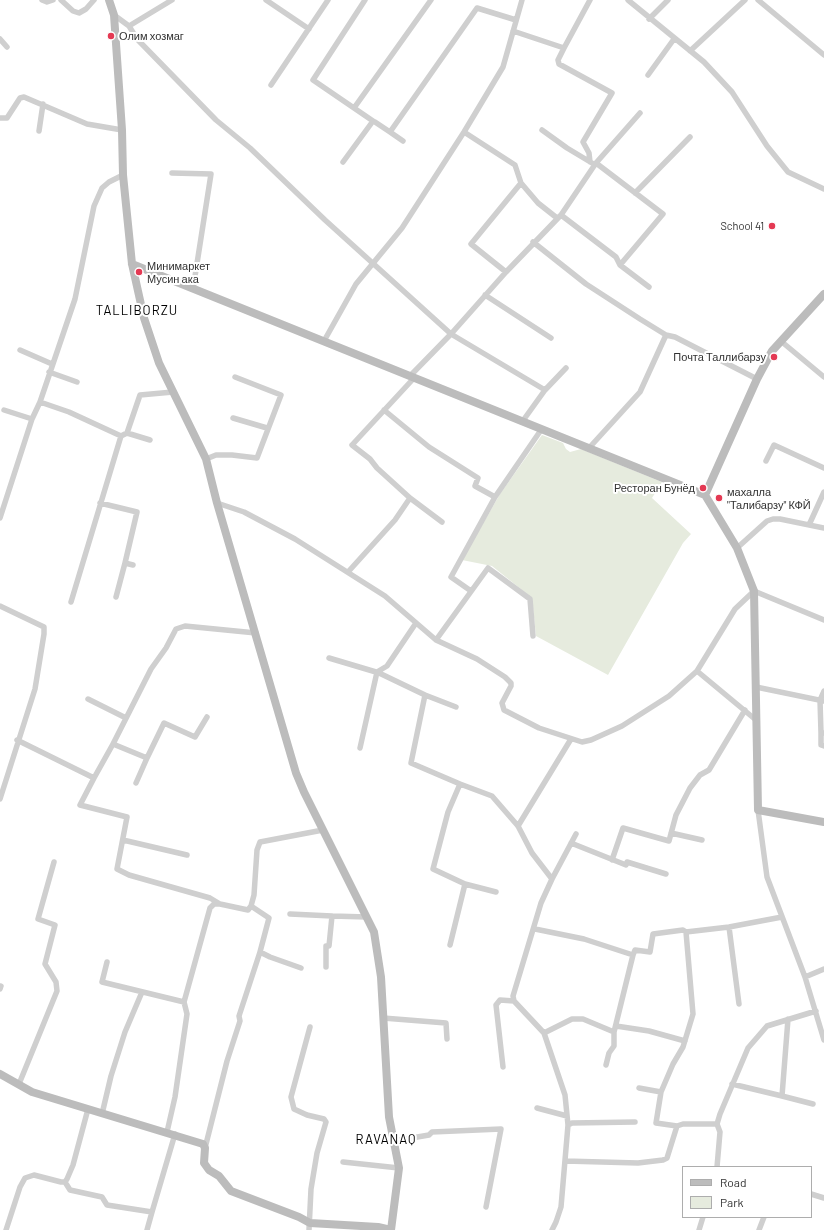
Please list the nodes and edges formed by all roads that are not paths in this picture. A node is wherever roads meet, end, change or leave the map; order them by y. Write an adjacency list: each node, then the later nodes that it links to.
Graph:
1 (42, 0): 2 (street)
2 (53, 0)
3 (61, 0): 4 (street)
4 (94, 0)
5 (109, 0): 17 (street)
6 (172, 0): 20 (street)
7 (266, 0): 21 (street)
8 (328, 0): 21 (street)
9 (365, 0): 32 (street)
10 (431, 0): 32 (street)
11 (522, 0): 19 (street)
12 (590, 0): 26 (street)
13 (628, 0): 18 (street)
14 (668, 0): 18 (street)
15 (745, 0): 27 (street)
16 (758, 0): 28 (street)
17 (114, 15): 20 (street); 36 (street)
18 (649, 19): 24 (street)
19 (516, 20): 22 (street); 39 (street)
20 (129, 26): 53 (street)
21 (309, 29): 30 (street)
22 (513, 31): 26 (street); 40 (street)
23 (0, 39): 25 (street)
24 (674, 39): 27 (street); 29 (street)
25 (7, 47)
26 (564, 48): 44 (street)
27 (690, 52): 48 (street)
28 (824, 55)
29 (648, 75)
30 (271, 85)
31 (43, 104): 34 (street); 36 (street); 38 (street)
32 (354, 108): 43 (street)
33 (640, 113): 44 (street)
34 (0, 118)
35 (375, 122): 39 (street)
36 (122, 130): 46 (street)
37 (542, 130): 44 (street)
38 (39, 131)
39 (390, 132): 42 (street)
40 (464, 132): 47 (street); 53 (street)
41 (690, 137): 49 (street)
42 (403, 141)
43 (342, 162)
44 (594, 163): 49 (street); 50 (street)
45 (172, 173): 57 (street)
46 (123, 174): 52 (street); 66 (street)
47 (521, 183): 50 (street); 55 (street)
48 (824, 189)
49 (635, 193): 54 (street)
50 (559, 216): 51 (street); 54 (street)
51 (533, 242): 55 (street); 61 (street)
52 (132, 264): 57 (street); 75 (street)
53 (373, 264): 60 (street); 63 (street)
54 (620, 265): 56 (street)
55 (506, 272): 59 (street)
56 (649, 287)
57 (193, 289): 63 (street)
58 (824, 294): 64 (street)
59 (485, 295): 60 (street); 62 (street)
60 (451, 334): 70 (street); 74 (street)
61 (666, 336): 72 (street); 86 (street)
62 (551, 338)
63 (324, 341): 70 (street)
64 (782, 342): 71 (street); 72 (street)
65 (20, 350): 66 (street)
66 (52, 364): 68 (street)
67 (566, 368): 74 (street)
68 (49, 372): 73 (street); 76 (street)
69 (235, 377): 82 (street)
70 (412, 377): 78 (street); 81 (street)
71 (824, 377)
72 (757, 379): 91 (street)
73 (77, 382)
74 (545, 390): 81 (street)
75 (173, 392): 84 (street); 87 (street)
76 (40, 402): 80 (street); 84 (street)
77 (4, 410): 80 (street)
78 (384, 410): 92 (street); 93 (street)
79 (233, 418): 82 (street)
80 (32, 419): 96 (street)
81 (522, 422): 83 (street)
82 (267, 428): 87 (street)
83 (541, 430): 86 (street); 92 (street)
84 (124, 435): 85 (street); 95 (street)
85 (150, 440)
86 (589, 448): 91 (street)
87 (206, 459): 94 (street)
88 (766, 461): 89 (street)
89 (824, 468)
90 (824, 492): 98 (street)
91 (705, 495): 100 (street)
92 (494, 497): 104 (street)
93 (410, 498): 97 (street); 103 (street)
94 (217, 503): 103 (street); 111 (street)
95 (100, 504): 101 (street); 107 (street)
96 (0, 518)
97 (442, 522)
98 (809, 525): 99 (street); 100 (street)
99 (824, 528)
100 (737, 548): 105 (street)
101 (125, 563): 102 (street); 106 (street)
102 (133, 565)
103 (348, 572): 110 (street)
104 (471, 591): 112 (street); 113 (street)
105 (754, 591): 109 (street); 115 (street); 117 (street)
106 (116, 597)
107 (71, 602)
108 (0, 606): 129 (street)
109 (824, 620)
110 (416, 624): 113 (street); 116 (street)
111 (256, 633): 125 (street); 141 (street)
112 (533, 636)
113 (436, 640): 128 (street)
114 (329, 658): 116 (street)
115 (697, 670): 123 (street); 128 (street)
116 (376, 672): 119 (street); 132 (street)
117 (756, 687): 121 (street); 126 (street)
118 (824, 691): 121 (street)
119 (425, 695): 122 (street); 136 (street)
120 (88, 699): 125 (street)
121 (822, 700): 127 (street)
122 (456, 707)
123 (745, 710): 126 (street); 142 (street)
124 (207, 717): 133 (street)
125 (126, 718): 130 (street)
126 (756, 720): 138 (street)
127 (822, 733): 131 (street)
128 (571, 739): 140 (street)
129 (17, 740): 134 (street); 137 (street)
130 (113, 744): 133 (street); 134 (street)
131 (824, 746)
132 (360, 748)
133 (147, 758): 135 (street)
134 (94, 778): 144 (street)
135 (136, 783)
136 (460, 784): 140 (street); 152 (street)
137 (0, 799)
138 (758, 810): 139 (street); 158 (street)
139 (824, 822)
140 (518, 826): 151 (street)
141 (323, 830): 155 (street); 159 (street)
142 (671, 833): 145 (street); 148 (street)
143 (576, 834): 146 (street)
144 (123, 840): 147 (street); 154 (street)
145 (702, 840)
146 (572, 843): 148 (street); 151 (street)
147 (187, 855)
148 (612, 860): 150 (street)
149 (54, 862): 188 (street)
150 (666, 874)
151 (552, 879): 161 (street)
152 (465, 884): 153 (street); 163 (street)
153 (496, 892)
154 (220, 904): 155 (street); 173 (street)
155 (251, 906): 164 (street)
156 (290, 914): 157 (street)
157 (332, 916): 159 (street); 167 (street)
158 (782, 917): 160 (street); 170 (street)
159 (367, 918): 176 (street)
160 (729, 927): 162 (street); 174 (street)
161 (535, 929): 165 (street); 172 (street)
162 (686, 932): 165 (street); 184 (street)
163 (450, 944)
164 (260, 952): 168 (street); 204 (street)
165 (633, 955): 178 (street)
166 (107, 962): 171 (street)
167 (326, 967)
168 (301, 968)
169 (824, 969): 170 (street)
170 (805, 977): 175 (street)
171 (142, 992): 173 (street); 196 (street)
172 (514, 1001): 181 (street); 186 (street)
173 (184, 1002): 202 (street)
174 (739, 1004)
175 (816, 1011): 177 (street); 183 (street)
176 (383, 1018): 182 (street); 203 (street)
177 (788, 1019): 189 (street); 192 (street)
178 (616, 1026): 180 (street); 184 (street)
179 (310, 1027): 216 (street)
180 (614, 1032): 181 (street); 185 (street)
181 (544, 1033): 197 (street)
182 (448, 1039)
183 (824, 1040)
184 (685, 1041): 191 (street)
185 (606, 1065)
186 (503, 1067)
187 (0, 1074): 188 (street)
188 (19, 1084): 195 (street)
189 (732, 1084): 192 (street); 199 (street)
190 (639, 1088): 191 (street)
191 (661, 1092): 201 (street)
192 (782, 1096): 193 (street)
193 (813, 1104)
194 (537, 1108): 197 (street)
195 (88, 1109): 196 (street); 209 (street)
196 (102, 1114): 202 (street)
197 (567, 1116): 200 (street)
198 (634, 1122): 200 (street)
199 (717, 1124): 201 (street); 207 (street)
200 (568, 1125): 205 (street)
201 (677, 1126): 205 (street)
202 (171, 1133): 204 (street); 213 (street)
203 (394, 1141): 208 (street); 212 (street)
204 (205, 1148): 216 (street)
205 (565, 1161): 220 (street)
206 (343, 1162): 208 (street)
207 (717, 1166)
208 (398, 1168): 219 (street)
209 (65, 1182): 213 (street); 217 (street)
210 (812, 1194): 211 (street)
211 (824, 1198)
212 (486, 1207)
213 (152, 1212): 218 (street)
214 (703, 1218): 221 (street)
215 (764, 1218): 222 (street)
216 (309, 1226): 219 (street)
217 (6, 1230)
218 (147, 1230)
219 (391, 1230)
220 (552, 1230)
221 (699, 1230)
222 (759, 1230)

